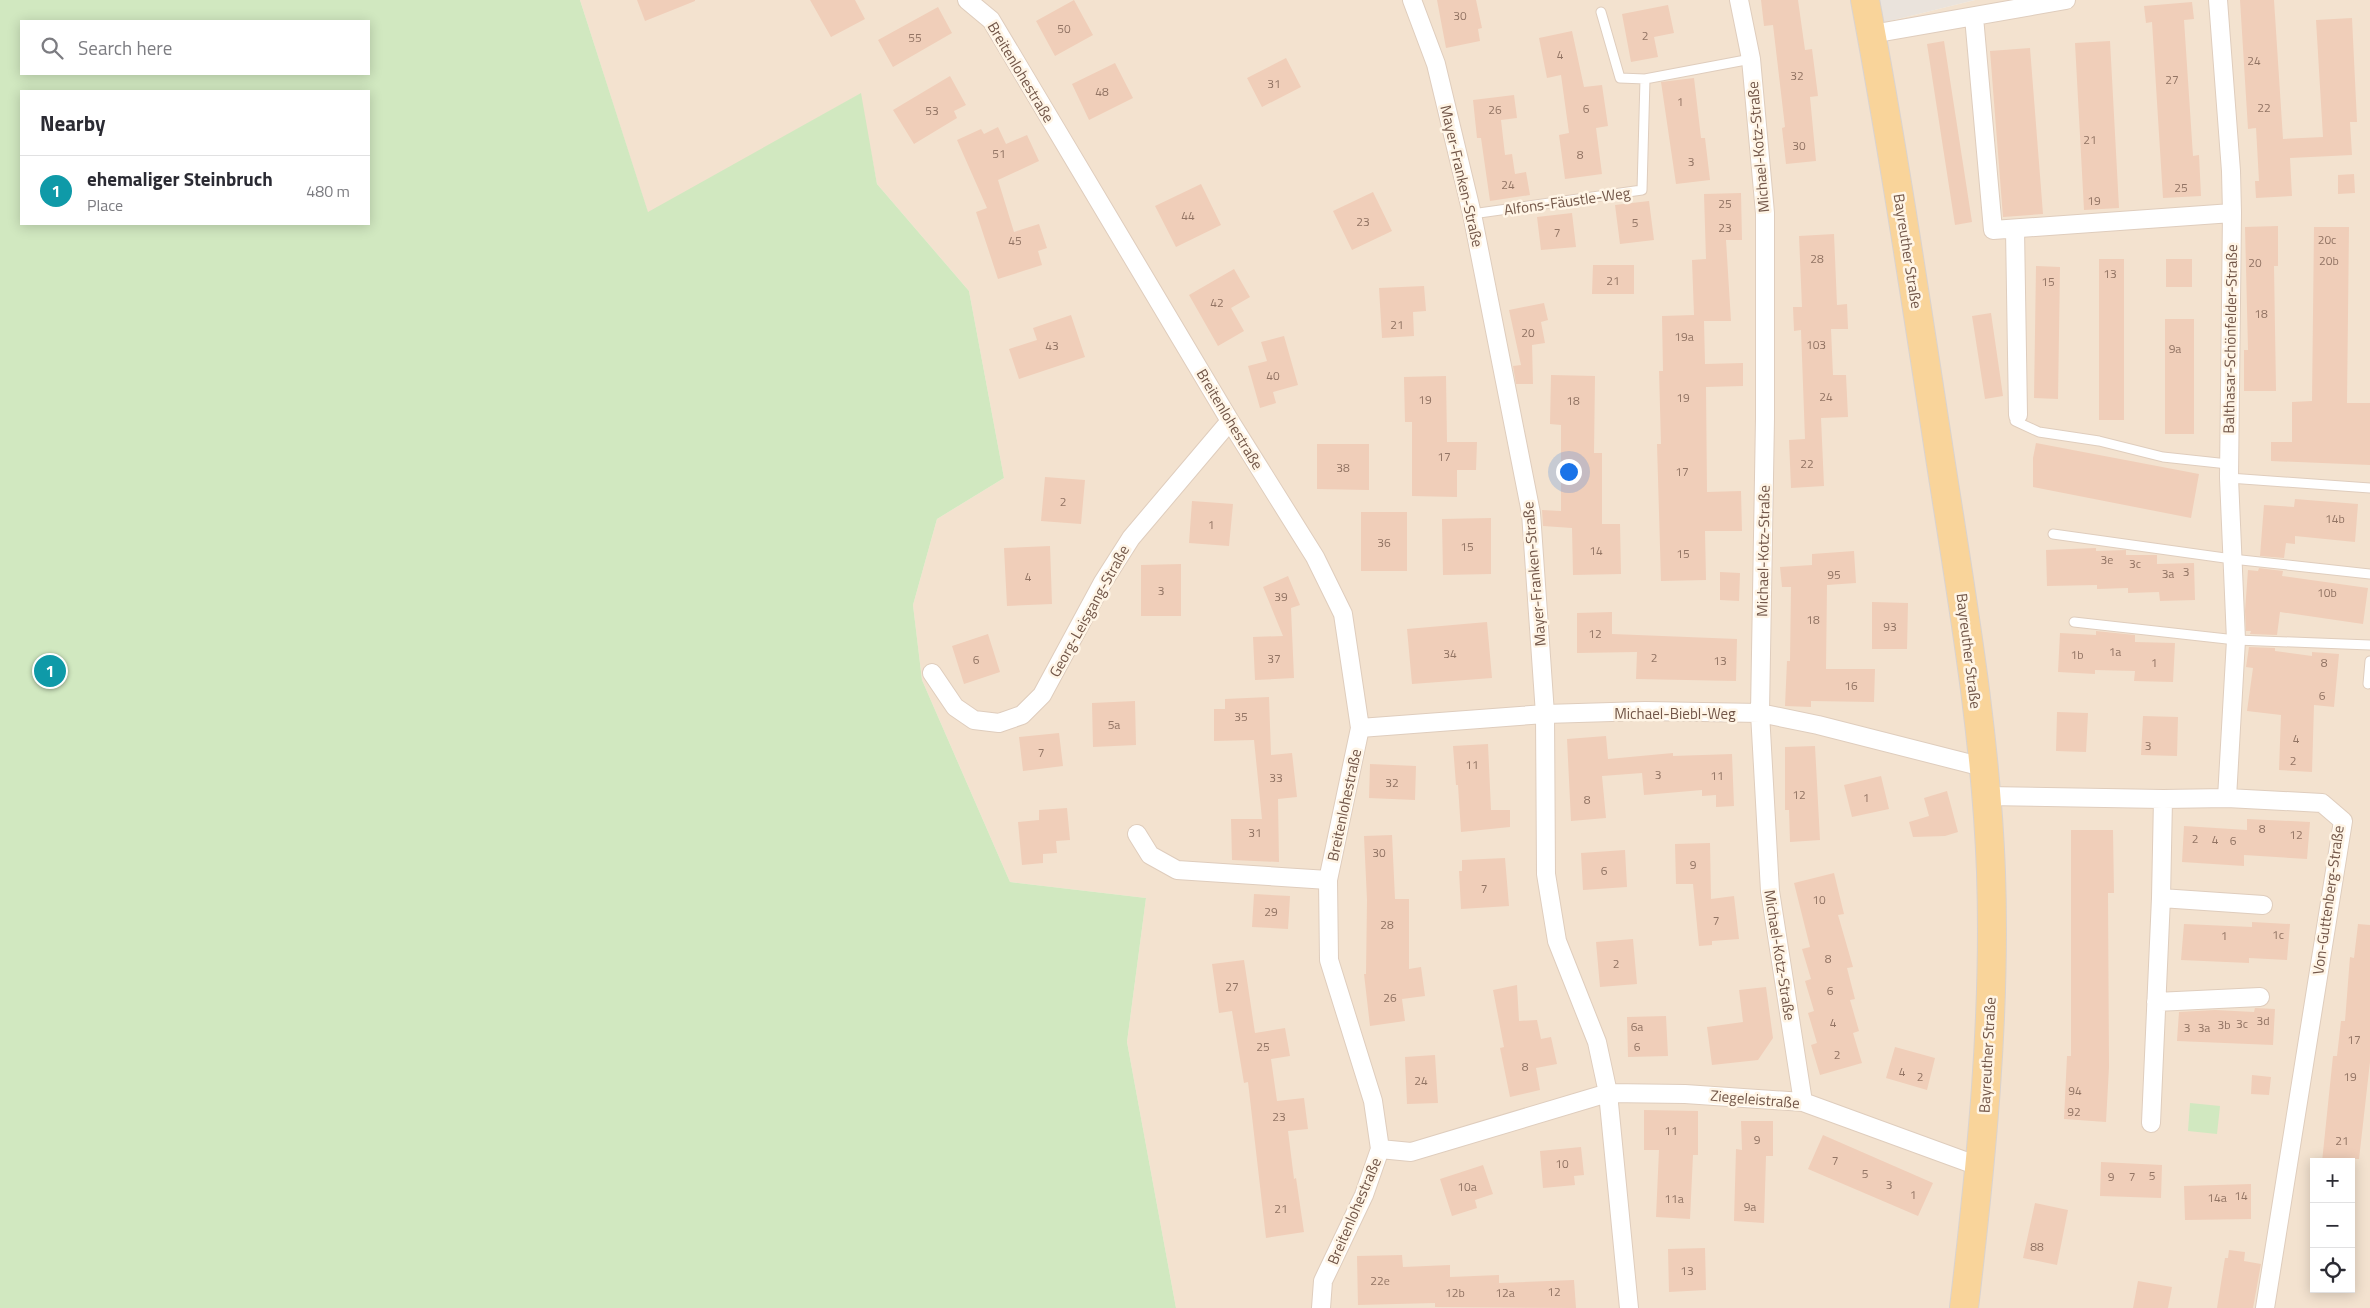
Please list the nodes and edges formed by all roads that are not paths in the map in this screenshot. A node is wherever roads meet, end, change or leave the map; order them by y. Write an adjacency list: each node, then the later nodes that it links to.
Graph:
1 (967, 0): 16 (street, Breitenlohestraße)
2 (1412, 0): 13 (street, Mayer-Franken-Straße)
3 (1739, 0): 10 (street, Michael-Kotz-Straße)
4 (1865, 0): 9 (main road, Bayreuther Straße)
5 (2066, 0): 8 (street)
6 (2218, 0): 12 (street, Balthasar-Schönfelder-Straße)
7 (1601, 12): 11 (lane)
8 (1974, 17): 9 (street); 14 (street)
9 (1872, 34): 31 (main road, Bayreuther Straße)
10 (1750, 59): 11 (lane); 28 (street, Michael-Kotz-Straße)
11 (1645, 79): 13 (lane, Alfons-Fäustle-Weg)
12 (2232, 213): 14 (street); 17 (street, Balthasar-Schönfelder-Straße)
13 (1472, 214): 29 (street, Mayer-Franken-Straße)
14 (2015, 229): 15 (street)
15 (2017, 418): 17 (lane)
16 (1230, 422): 26 (street, Georg-Leisgang-Straße); 30 (street, Breitenlohestraße)
17 (2228, 471): 18 (lane); 20 (street, Balthasar-Schönfelder-Straße)
18 (2370, 488)
19 (2053, 534): 20 (lane)
20 (2232, 559): 21 (lane); 23 (street, Balthasar-Schönfelder-Straße)
21 (2370, 574)
22 (2074, 622): 23 (lane)
23 (2236, 640): 24 (lane); 33 (street, Balthasar-Schönfelder-Straße)
24 (2370, 645)
25 (2370, 661): 27 (lane)
26 (932, 673)
27 (2368, 684)
28 (1760, 713): 29 (street, Michael-Biebl-Weg); 31 (street, Michael-Biebl-Weg); 42 (street, Michael-Kotz-Straße)
29 (1545, 714): 30 (street, Michael-Biebl-Weg); 41 (street, Mayer-Franken-Straße)
30 (1360, 728): 36 (street, Breitenlohestraße)
31 (1984, 767): 32 (main road, Bayreuther Straße)
32 (1986, 796): 34 (street, Von-Guttenberg-Straße); 45 (main road, Bayreuther Straße)
33 (2228, 798): 34 (street, Von-Guttenberg-Straße); 49 (street, Von-Guttenberg-Straße)
34 (2163, 800): 37 (street)
35 (1137, 834): 36 (street, Breitenlohestraße)
36 (1328, 880): 44 (street, Breitenlohestraße)
37 (2162, 898): 38 (street); 40 (street)
38 (2264, 905)
39 (2260, 997): 40 (street)
40 (2156, 1002): 43 (street)
41 (1608, 1093): 42 (street, Ziegeleistraße); 44 (street, Ziegeleistraße); 47 (street)
42 (1803, 1102): 45 (street, Ziegeleistraße)
43 (2151, 1123)
44 (1380, 1149): 46 (street, Breitenlohestraße)
45 (1981, 1167): 48 (main road, Bayreuther Straße)
46 (1321, 1308)
47 (1629, 1308)
48 (1964, 1308)
49 (2265, 1308)

